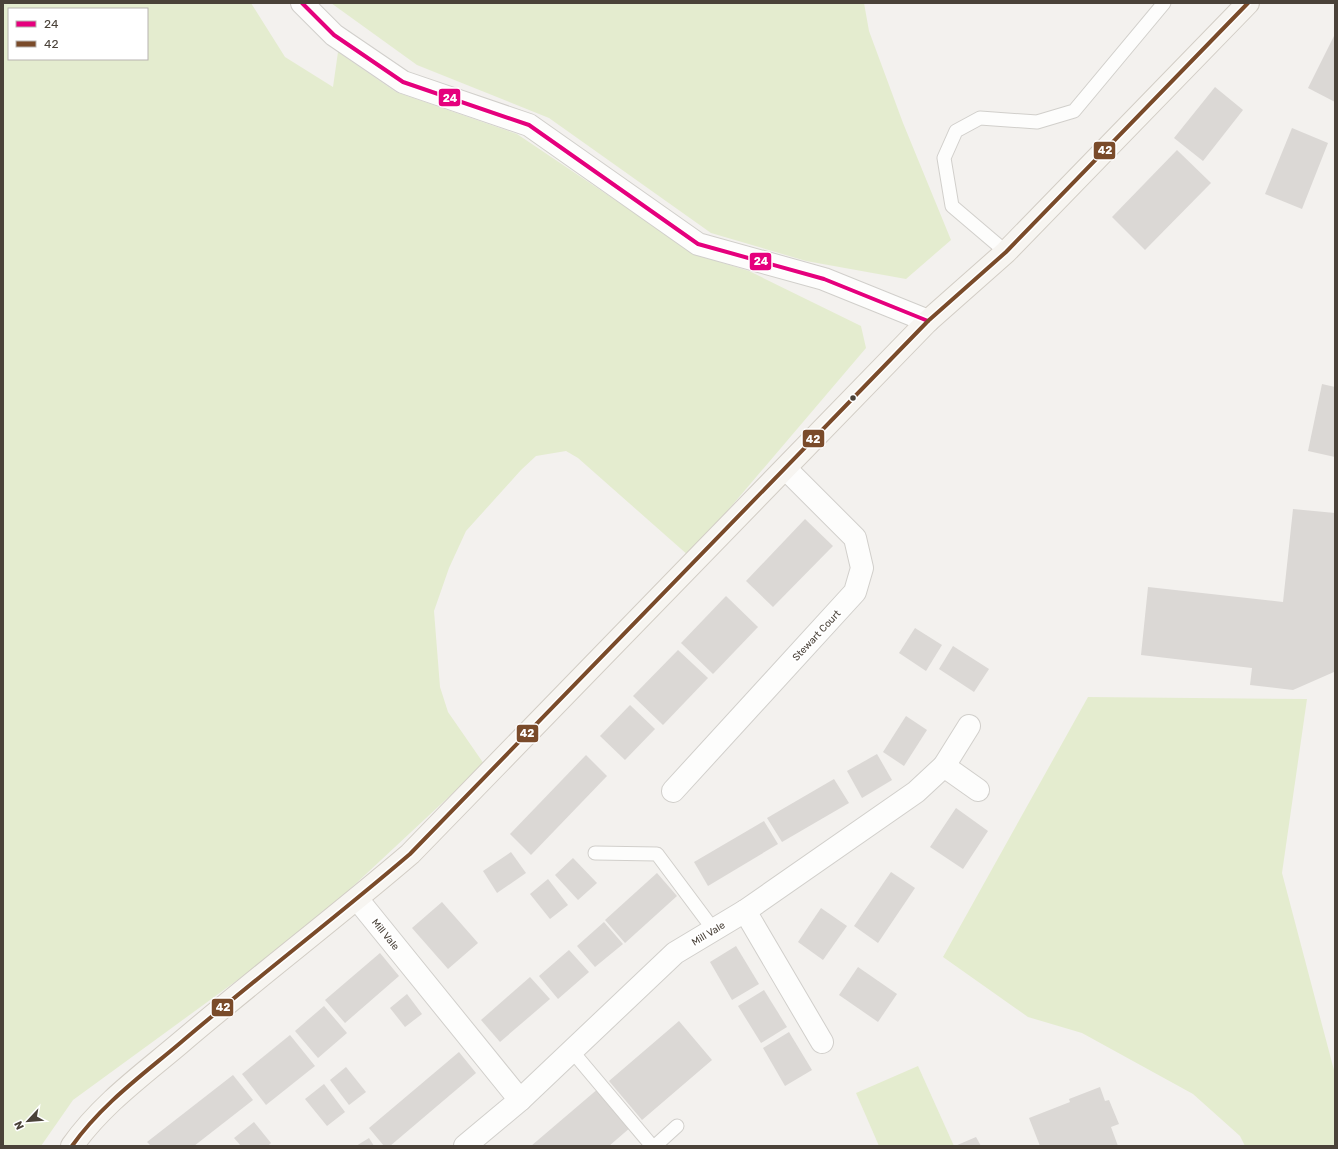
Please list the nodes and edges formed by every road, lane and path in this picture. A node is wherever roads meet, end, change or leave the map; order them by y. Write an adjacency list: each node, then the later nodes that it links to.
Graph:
1 (302, 3): 5 (street)
2 (1164, 3): 4 (lane)
3 (1248, 3): 4 (street)
4 (1006, 252): 5 (street)
5 (928, 321): 6 (street)
6 (786, 469): 10 (street, Stewart Court); 12 (street)
7 (969, 726): 8 (street, Mill Vale)
8 (944, 766): 9 (street); 13 (street, Mill Vale)
9 (978, 790)
10 (673, 791)
11 (595, 853): 14 (lane)
12 (358, 900): 17 (street, Mill Vale); 20 (street)
13 (745, 911): 14 (street, Mill Vale); 15 (street)
14 (713, 929): 16 (street, Mill Vale)
15 (822, 1042)
16 (572, 1051): 17 (street, Mill Vale); 21 (lane)
17 (520, 1100): 19 (street, Mill Vale)
18 (677, 1126): 21 (lane)
19 (470, 1144)
20 (72, 1146)
21 (653, 1146)

